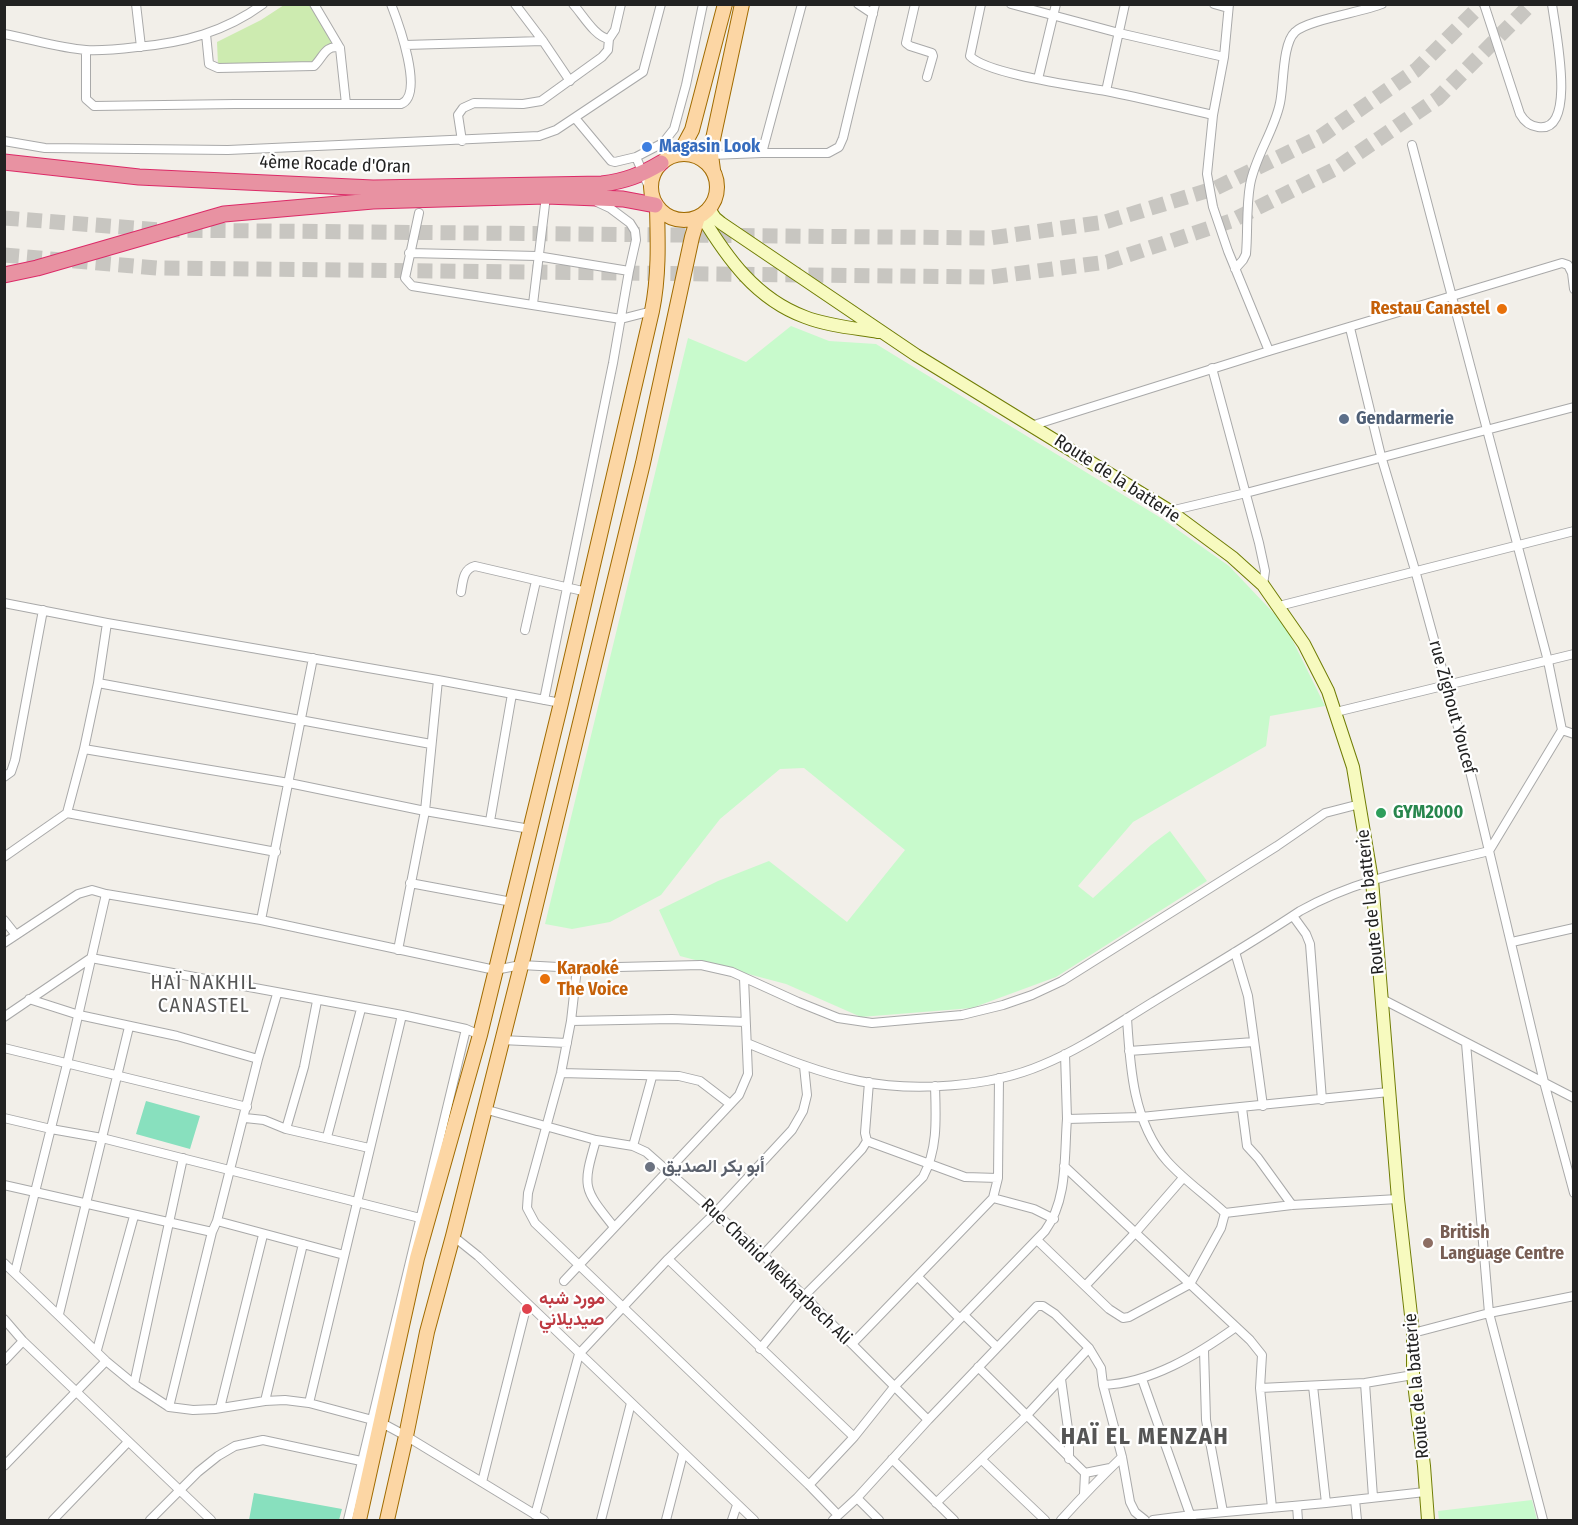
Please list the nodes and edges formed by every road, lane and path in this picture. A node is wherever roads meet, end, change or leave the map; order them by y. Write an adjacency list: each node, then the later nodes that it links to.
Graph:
1 (136, 4): 32 (street)
2 (263, 4): 28 (street)
3 (314, 4): 33 (street)
4 (391, 4): 31 (street)
5 (515, 4): 30 (street)
6 (573, 4): 29 (street)
7 (621, 4): 29 (street)
8 (661, 4): 42 (street)
9 (703, 4): 48 (street)
10 (724, 4): 49 (main road)
11 (742, 4): 47 (main road)
12 (802, 4): 46 (street)
13 (858, 4): 24 (street)
14 (915, 4): 36 (street)
15 (981, 4): 37 (street)
16 (1011, 4): 25 (street)
17 (1056, 4): 25 (street)
18 (1125, 4): 26 (street)
19 (1214, 4): 23 (street)
20 (1382, 4): 60 (street)
21 (1484, 4): 22 (street)
22 (1552, 4)
23 (1228, 6): 35 (street)
24 (874, 9): 46 (street)
25 (1054, 15): 26 (street); 37 (street)
26 (1119, 33): 35 (street); 39 (street)
27 (4, 34): 34 (street)
28 (206, 34): 32 (street); 33 (street)
29 (609, 39): 38 (street)
30 (543, 40): 31 (street); 38 (street)
31 (405, 45): 40 (street)
32 (141, 47): 34 (street)
33 (340, 48): 40 (street)
34 (86, 50): 40 (street)
35 (1224, 57): 41 (street)
36 (927, 77)
37 (1038, 79): 39 (street)
38 (570, 81): 44 (street)
39 (1106, 91): 41 (street)
40 (346, 104)
41 (1213, 115): 60 (street)
42 (575, 118): 44 (street); 48 (street)
43 (4, 141): 44 (street)
44 (462, 141)
45 (1412, 145): 64 (street)
46 (762, 153): 47 (street)
47 (711, 155): 51 (main road)
48 (636, 157): 52 (street)
49 (666, 159): 51 (main road); 52 (highway, 4ème Rocade d'Oran); 55 (main road)
50 (4, 162): 52 (highway, 4ème Rocade d'Oran)
51 (713, 170): 57 (main road)
52 (644, 174): 55 (street)
53 (546, 196): 54 (highway, 4ème Rocade d'Oran); 59 (street); 62 (highway, 4ème Rocade d'Oran)
54 (591, 199): 55 (highway, 4ème Rocade d'Oran); 61 (street)
55 (654, 202): 57 (main road); 66 (main road)
56 (419, 213): 58 (street)
57 (703, 214): 69 (main road, Route de la batterie); 69 (main road); 130 (main road)
58 (409, 253): 59 (street); 65 (street)
59 (537, 256): 61 (street); 65 (street)
60 (1235, 269): 70 (street)
61 (629, 270): 67 (street)
62 (4, 275)
63 (1574, 289): 64 (street)
64 (1451, 297): 68 (street); 74 (street)
65 (533, 304): 67 (street)
66 (652, 311): 67 (street); 85 (main road)
67 (621, 319): 83 (street)
68 (1350, 328): 70 (street); 75 (street, rue Zighout Youcef)
69 (882, 333): 73 (main road, Route de la batterie)
70 (1269, 351): 71 (street)
71 (1212, 369): 73 (street); 76 (street)
72 (1574, 407): 74 (street)
73 (1034, 425): 77 (main road, Route de la batterie)
74 (1487, 430): 75 (street); 79 (street)
75 (1381, 456): 76 (street); 80 (street, rue Zighout Youcef)
76 (1246, 494): 77 (street); 82 (street)
77 (1170, 511): 82 (main road, Route de la batterie)
78 (1574, 531): 79 (street)
79 (1517, 545): 80 (street); 93 (street)
80 (1415, 570): 87 (street); 96 (street, rue Zighout Youcef)
81 (536, 582): 83 (street); 84 (street); 90 (street)
82 (1263, 585): 87 (main road, Route de la batterie)
83 (566, 587): 85 (street); 98 (street)
84 (461, 592)
85 (587, 592): 99 (main road)
86 (4, 603): 88 (street)
87 (1279, 606): 100 (main road, Route de la batterie)
88 (44, 610): 89 (street); 106 (street)
89 (107, 623): 92 (street); 95 (street)
90 (525, 630)
91 (1574, 654): 93 (street)
92 (313, 658): 94 (street); 101 (street)
93 (1548, 661): 96 (street); 102 (street)
94 (438, 680): 97 (street); 104 (street)
95 (98, 683): 101 (street); 105 (street)
96 (1446, 685): 100 (street); 113 (street, rue Zighout Youcef)
97 (512, 694): 98 (street); 111 (street)
98 (544, 700): 99 (street)
99 (561, 703): 112 (main road)
100 (1336, 712): 108 (main road, Route de la batterie)
101 (300, 721): 104 (street); 107 (street)
102 (1562, 730): 103 (street); 113 (street)
103 (1574, 734)
104 (431, 744): 109 (street)
105 (84, 749): 107 (street); 110 (street)
106 (4, 777)
107 (289, 783): 109 (street); 114 (street)
108 (1360, 804): 116 (main road, Route de la batterie); 133 (street)
109 (425, 811): 111 (street); 117 (street)
110 (67, 813): 114 (street); 115 (street)
111 (490, 821): 112 (street)
112 (530, 829): 119 (main road)
113 (1489, 851): 116 (street); 125 (street, rue Zighout Youcef)
114 (276, 852): 122 (street)
115 (4, 857)
116 (1372, 880): 120 (street); 136 (main road, Route de la batterie)
117 (410, 883): 119 (street); 127 (street)
118 (106, 894): 122 (street); 124 (street); 129 (street)
119 (512, 902): 132 (main road)
120 (1293, 916): 128 (street); 168 (street)
121 (4, 920): 124 (street)
122 (261, 920): 127 (street)
123 (1574, 928): 125 (street)
124 (16, 935): 126 (street)
125 (1512, 942): 164 (street, rue Zighout Youcef)
126 (4, 943)
127 (398, 950): 132 (street)
128 (1235, 952): 142 (street); 149 (street)
129 (91, 958): 134 (street); 135 (street); 139 (street)
130 (521, 965): 131 (street); 132 (street); 148 (main road)
131 (577, 968): 133 (street); 143 (street)
132 (495, 970): 147 (main road)
133 (744, 978): 144 (street)
134 (277, 994): 137 (street); 156 (street)
135 (30, 999): 139 (street); 141 (street)
136 (1382, 999): 152 (street); 166 (main road, Route de la batterie)
137 (317, 1001): 138 (street); 180 (street)
138 (361, 1009): 140 (street); 181 (street)
139 (79, 1015): 145 (street); 157 (street)
140 (402, 1015): 146 (street); 186 (street)
141 (4, 1017)
142 (1127, 1018): 154 (street); 155 (street)
143 (571, 1021): 144 (street); 150 (street)
144 (745, 1022): 151 (street)
145 (129, 1027): 156 (street); 160 (street)
146 (465, 1029): 147 (street); 205 (street)
147 (480, 1035): 205 (main road)
148 (501, 1040): 150 (street); 173 (main road)
149 (1254, 1042): 154 (street); 170 (street)
150 (567, 1043): 159 (street)
151 (747, 1043): 158 (street); 169 (street)
152 (1466, 1043): 164 (street); 230 (street)
153 (4, 1048): 157 (street)
154 (1129, 1051): 174 (street)
155 (1065, 1054): 162 (street); 177 (street)
156 (258, 1059): 171 (street)
157 (68, 1064): 160 (street); 179 (street)
158 (804, 1066): 163 (street); 202 (street)
159 (561, 1072): 161 (street); 178 (street)
160 (118, 1076): 171 (street); 182 (street)
161 (652, 1077): 169 (street); 185 (street)
162 (999, 1078): 165 (street); 192 (street)
163 (869, 1082): 165 (street); 184 (street)
164 (1544, 1082): 167 (street); 196 (street, rue Zighout Youcef)
165 (935, 1086): 188 (street)
166 (1389, 1092): 168 (street); 198 (main road, Route de la batterie)
167 (1574, 1098)
168 (1322, 1100): 170 (street)
169 (730, 1104): 190 (street)
170 (1263, 1106): 172 (street)
171 (247, 1107): 176 (street)
172 (1242, 1108): 174 (street); 201 (street)
173 (484, 1109): 178 (street, Rue Chahid Mekharbech Ali); 213 (main road)
174 (1141, 1117): 177 (street); 193 (street)
175 (4, 1118): 179 (street)
176 (245, 1118): 180 (street); 191 (street)
177 (1067, 1119): 189 (street)
178 (547, 1126): 183 (street, Rue Chahid Mekharbech Ali); 220 (street)
179 (51, 1129): 182 (street); 195 (street)
180 (286, 1129): 181 (street)
181 (327, 1137): 186 (street)
182 (102, 1138): 187 (street); 200 (street)
183 (596, 1140): 185 (street, Rue Chahid Mekharbech Ali); 209 (street)
184 (867, 1141): 188 (street); 217 (street)
185 (633, 1146): 190 (street, Rue Chahid Mekharbech Ali)
186 (369, 1148): 199 (street)
187 (183, 1158): 191 (street); 208 (street)
188 (930, 1163): 192 (street); 227 (street)
189 (1064, 1166): 206 (street); 211 (street)
190 (668, 1170): 202 (street, Rue Chahid Mekharbech Ali); 209 (street)
191 (230, 1171): 199 (street); 207 (street)
192 (998, 1178): 197 (street)
193 (1183, 1178): 203 (street); 211 (street)
194 (4, 1185): 195 (street)
195 (35, 1193): 200 (street); 221 (street)
196 (1574, 1193)
197 (993, 1198): 206 (street); 222 (street)
198 (1398, 1199): 201 (street); 235 (main road, Route de la batterie)
199 (356, 1201): 205 (street); 216 (street)
200 (86, 1203): 204 (street); 231 (street)
201 (1292, 1205): 203 (street)
202 (716, 1212): 217 (street, Rue Chahid Mekharbech Ali); 218 (street)
203 (1225, 1214): 224 (street)
204 (134, 1216): 208 (street); 241 (street)
205 (423, 1219): 264 (main road)
206 (1054, 1219): 214 (street)
207 (217, 1221): 210 (street); 212 (street)
208 (168, 1222): 210 (street); 251 (street)
209 (614, 1227): 220 (street)
210 (212, 1232): 260 (street)
211 (1136, 1232): 224 (street); 225 (street)
212 (263, 1235): 215 (street); 261 (street)
213 (453, 1236): 228 (street); 265 (main road)
214 (1037, 1240): 225 (street); 232 (street)
215 (303, 1245): 216 (street); 257 (street)
216 (344, 1255): 258 (street)
217 (763, 1255): 227 (street, Rue Chahid Mekharbech Ali)
218 (668, 1259): 229 (street); 240 (street)
219 (5, 1266): 221 (street)
220 (579, 1266): 223 (street); 229 (street)
221 (15, 1272): 231 (street)
222 (918, 1277): 232 (street); 237 (street)
223 (564, 1281)
224 (1190, 1284): 225 (street); 234 (street)
225 (1086, 1285)
226 (1574, 1296): 230 (street)
227 (803, 1297): 237 (street, Rue Chahid Mekharbech Ali); 240 (street)
228 (527, 1304): 243 (street); 277 (street)
229 (624, 1308): 243 (street); 278 (street)
230 (1489, 1313): 235 (street); 314 (street)
231 (58, 1314): 241 (street)
232 (962, 1317): 238 (street); 254 (street)
233 (4, 1319): 236 (street)
234 (1236, 1327): 242 (street); 255 (street)
235 (1413, 1333): 247 (main road, Route de la batterie)
236 (23, 1341): 244 (street); 256 (street)
237 (852, 1344): 254 (street, Rue Chahid Mekharbech Ali)
238 (997, 1347): 239 (street); 246 (street)
239 (1089, 1348): 248 (street); 252 (street)
240 (760, 1349): 266 (street)
241 (97, 1350): 245 (street)
242 (1204, 1350): 249 (street); 290 (street)
243 (579, 1354): 259 (street); 291 (street)
244 (4, 1361)
245 (106, 1361): 251 (street); 256 (street)
246 (978, 1367): 262 (street); 263 (street)
247 (1413, 1375): 250 (street); 280 (main road, Route de la batterie)
248 (1061, 1379): 262 (street); 271 (street)
249 (1142, 1379): 252 (street); 293 (street)
250 (1365, 1383): 253 (street); 282 (street)
251 (134, 1384): 260 (street)
252 (1103, 1385): 269 (street)
253 (1313, 1386): 255 (street); 286 (street)
254 (894, 1387): 263 (street, Rue Chahid Mekharbech Ali); 266 (street)
255 (1260, 1388): 289 (street)
256 (76, 1391): 267 (street); 274 (street)
257 (265, 1401): 258 (street); 261 (street)
258 (309, 1403): 264 (street)
259 (631, 1403): 268 (street); 301 (street)
260 (169, 1407): 261 (street)
261 (220, 1408)
262 (1026, 1416): 271 (street); 272 (street)
263 (928, 1420): 270 (street)
264 (377, 1421): 265 (street); 273 (street); 298 (main road)
265 (406, 1436): 277 (street); 299 (main road)
266 (854, 1437): 278 (street)
267 (128, 1442): 279 (street); 294 (street)
268 (683, 1454): 287 (street); 302 (street)
269 (1122, 1457): 275 (street); 309 (street)
270 (892, 1459): 283 (street); 285 (street)
271 (1069, 1459): 276 (street)
272 (982, 1460): 285 (street); 307 (street)
273 (361, 1461): 279 (street); 297 (street)
274 (4, 1466)
275 (1110, 1468): 276 (street); 281 (street)
276 (1085, 1473): 281 (street)
277 (482, 1482): 291 (street)
278 (808, 1485): 292 (street)
279 (179, 1490): 295 (street); 296 (street)
280 (1425, 1492): 282 (street); 313 (main road, Route de la batterie)
281 (1084, 1494): 308 (street)
282 (1373, 1497): 284 (street)
283 (857, 1498): 292 (street); 305 (street)
284 (1355, 1500): 286 (street); 312 (street)
285 (936, 1503): 306 (street)
286 (1326, 1503): 288 (street)
287 (737, 1504): 303 (street); 304 (street)
288 (1297, 1506): 289 (street); 311 (street)
289 (1272, 1508): 290 (street)
290 (1223, 1512): 293 (street)
291 (535, 1515): 300 (street)
292 (835, 1518)
293 (1192, 1518): 310 (street)
294 (53, 1521)
295 (150, 1521)
296 (211, 1521)
297 (348, 1521)
298 (358, 1521)
299 (387, 1521)
300 (544, 1521)
301 (601, 1521)
302 (666, 1521)
303 (732, 1521)
304 (754, 1521)
305 (879, 1521)
306 (954, 1521)
307 (1045, 1521)
308 (1061, 1521)
309 (1145, 1521)
310 (1153, 1521)
311 (1298, 1521)
312 (1357, 1521)
313 (1428, 1521)
314 (1543, 1521)

